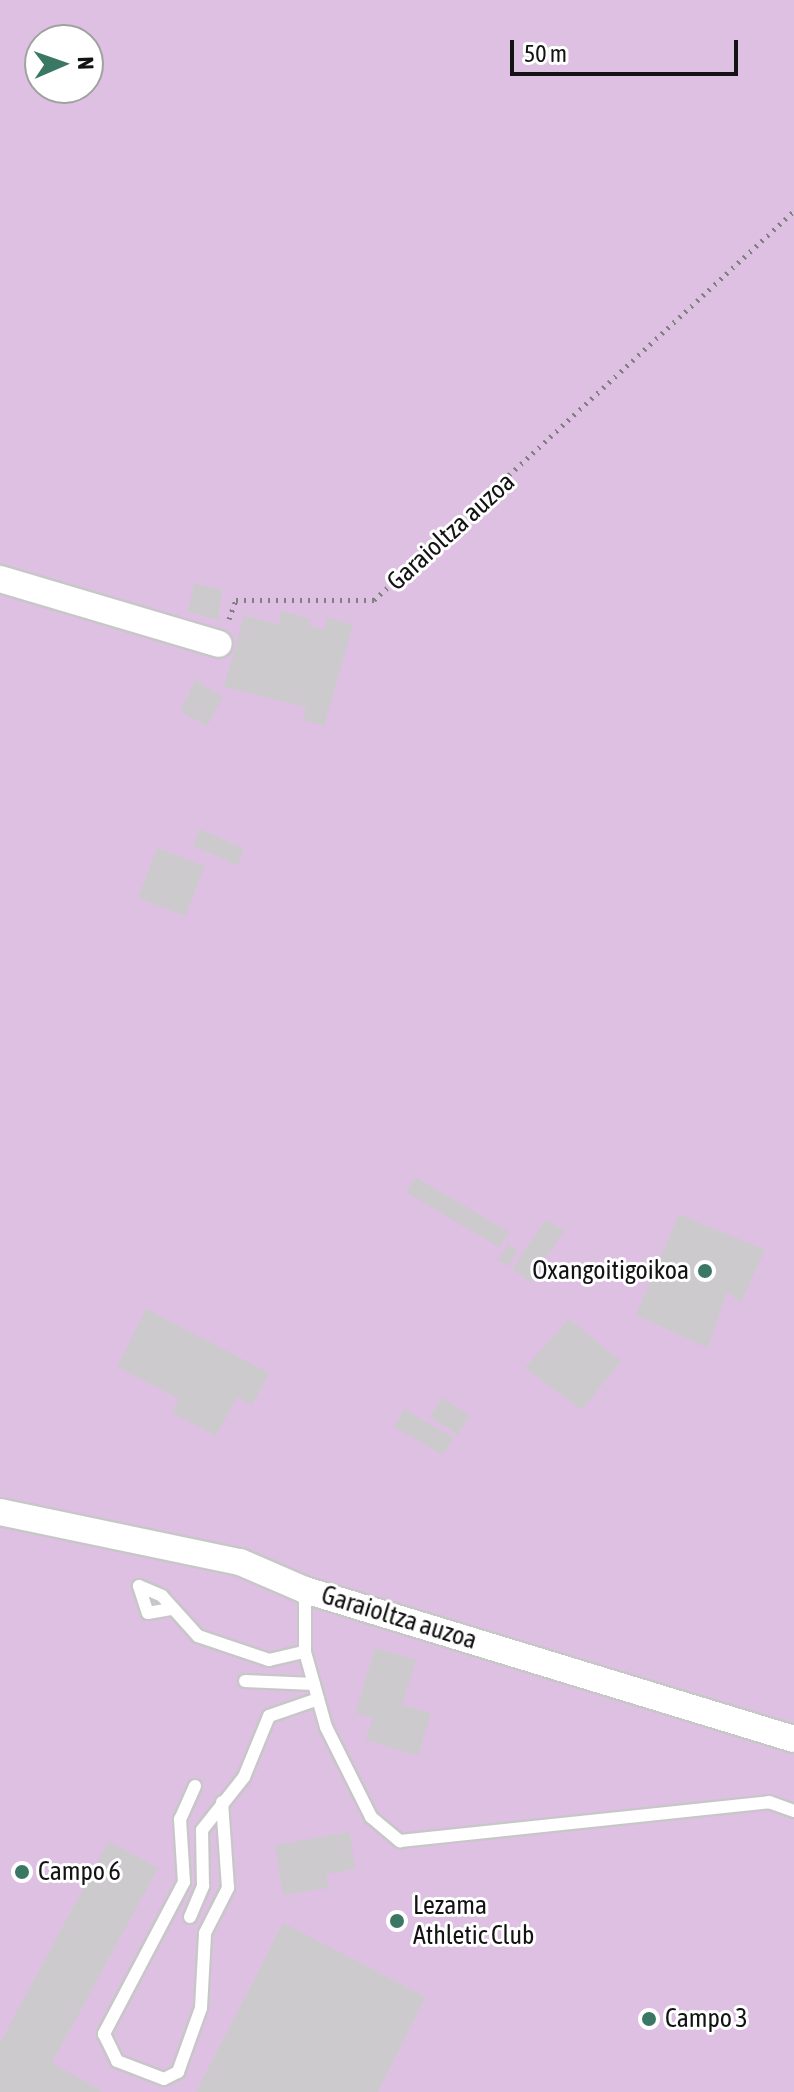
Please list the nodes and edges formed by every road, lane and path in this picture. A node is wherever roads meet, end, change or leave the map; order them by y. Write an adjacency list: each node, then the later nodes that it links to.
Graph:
1 (794, 211): 3 (path, Garaioltza auzoa)
2 (0, 579): 3 (street)
3 (219, 644)
4 (0, 1512): 5 (street, Garaioltza auzoa)
5 (305, 1590): 7 (lane); 11 (street, Garaioltza auzoa)
6 (171, 1609): 6 (lane); 7 (lane)
7 (305, 1652): 9 (lane)
8 (245, 1681): 9 (lane)
9 (314, 1684): 10 (lane)
10 (318, 1699): 13 (lane); 14 (lane)
11 (794, 1739)
12 (195, 1786): 13 (lane)
13 (222, 1802): 15 (lane)
14 (794, 1811)
15 (190, 1917)

